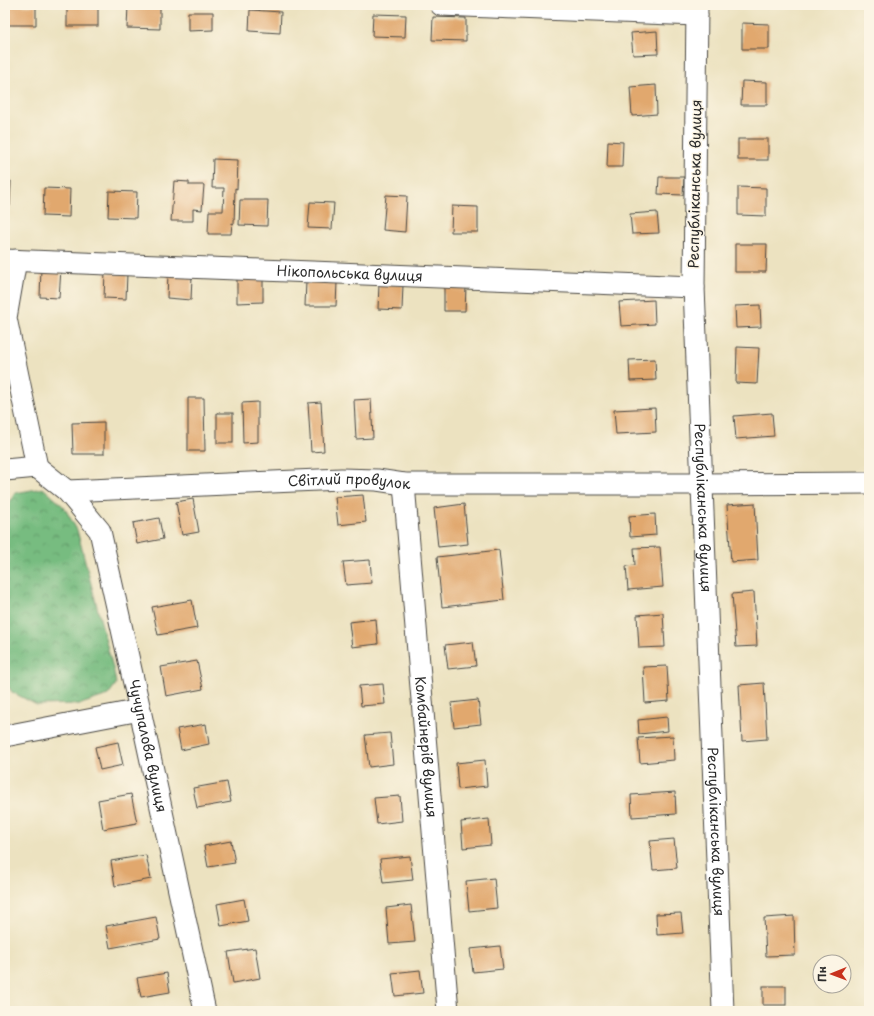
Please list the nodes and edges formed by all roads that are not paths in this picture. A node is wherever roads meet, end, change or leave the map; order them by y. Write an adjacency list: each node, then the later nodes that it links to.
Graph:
1 (441, 5): 2 (street)
2 (697, 10): 4 (street, Республіканська вулиця)
3 (11, 260): 4 (street, Нікопольська вулиця); 5 (street)
4 (694, 287): 9 (street, Республіканська вулиця)
5 (37, 467): 6 (street); 10 (street)
6 (5, 470)
7 (869, 483): 9 (street, Світлий провулок)
8 (404, 484): 9 (street, Світлий провулок); 10 (street, Світлий провулок); 14 (street, Комбайнерів вулиця)
9 (701, 484): 15 (street, Республіканська вулиця)
10 (67, 491): 11 (street, Чучупалова вулиця)
11 (140, 710): 12 (street); 13 (street, Чучупалова вулиця)
12 (5, 736)
13 (205, 1011)
14 (448, 1011)
15 (722, 1011)

